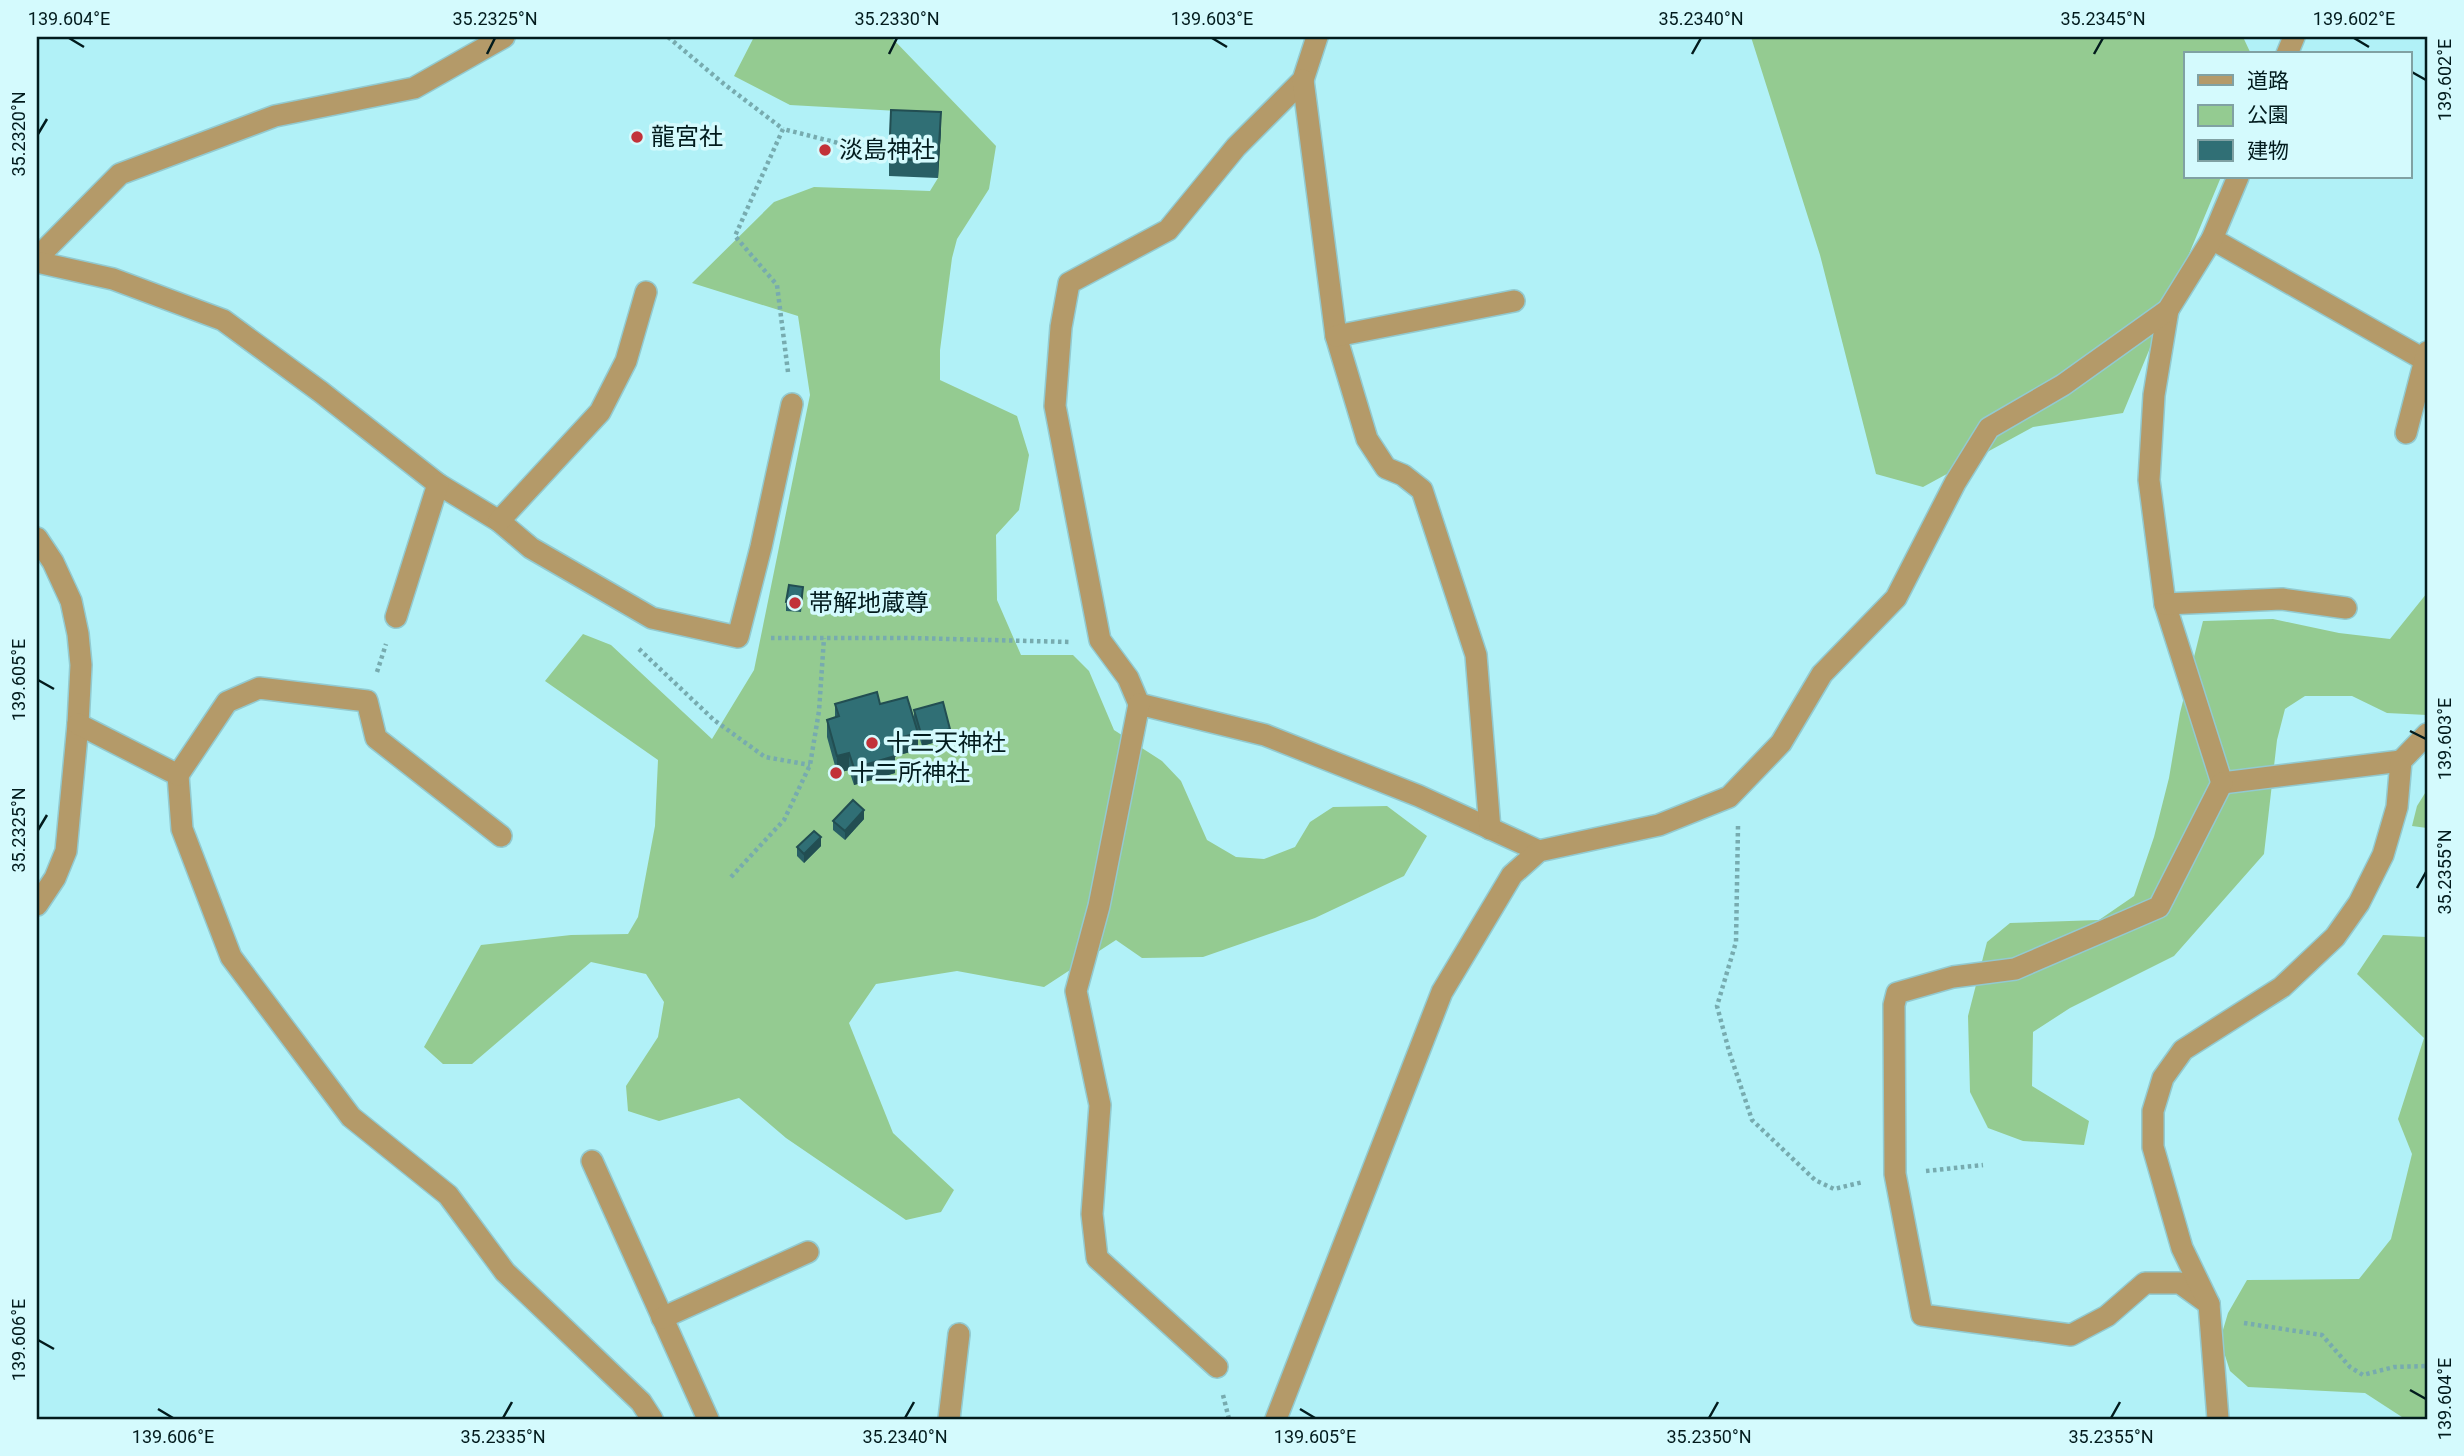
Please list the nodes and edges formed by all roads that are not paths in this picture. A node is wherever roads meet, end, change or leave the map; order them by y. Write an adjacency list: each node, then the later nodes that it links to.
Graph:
1 (504, 37): 6 (street)
2 (1317, 37): 3 (street)
3 (1303, 80): 10 (street); 20 (street)
4 (2238, 178): 5 (street)
5 (2212, 239): 9 (street); 11 (street)
6 (37, 260): 14 (street)
7 (646, 292): 15 (street)
8 (1514, 301): 10 (street)
9 (2168, 310): 17 (street); 28 (street)
10 (1336, 336): 26 (street)
11 (2426, 356): 13 (street)
12 (792, 404): 15 (street)
13 (2406, 433)
14 (438, 484): 15 (street); 19 (street)
15 (499, 521)
16 (37, 538): 21 (street)
17 (2165, 604): 18 (street); 25 (street)
18 (2346, 608)
19 (396, 617)
20 (1139, 704): 26 (street); 35 (street)
21 (78, 724): 24 (street); 29 (street)
22 (2427, 734): 23 (street)
23 (2401, 761): 25 (street); 32 (street)
24 (178, 775): 27 (street); 36 (street)
25 (2222, 783): 32 (street)
26 (1490, 829): 28 (street)
27 (501, 836)
28 (1539, 851): 39 (street)
29 (37, 905)
30 (593, 1161): 33 (street)
31 (808, 1252): 33 (street)
32 (2209, 1311): 40 (street)
33 (663, 1318): 37 (street)
34 (959, 1334): 38 (street)
35 (1217, 1367)
36 (652, 1419)
37 (708, 1419)
38 (949, 1419)
39 (1276, 1419)
40 (2218, 1419)

